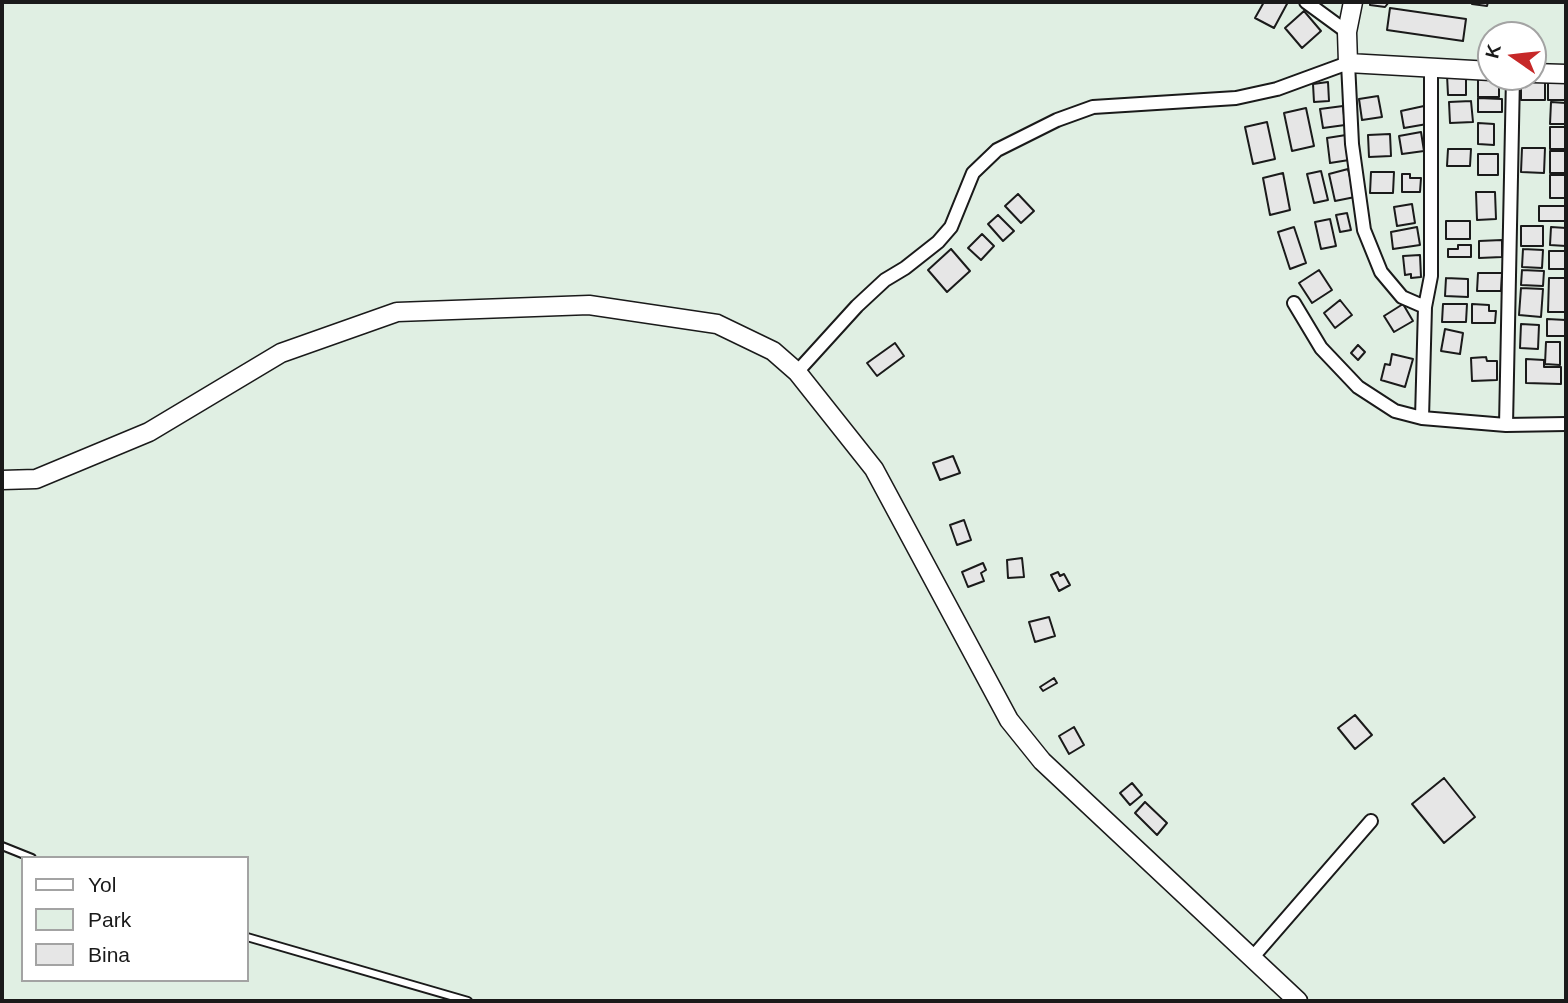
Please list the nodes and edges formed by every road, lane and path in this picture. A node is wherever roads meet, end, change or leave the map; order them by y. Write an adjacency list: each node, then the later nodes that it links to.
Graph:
1 (1306, 2): 3 (street)
2 (1353, 2): 3 (street)
3 (1347, 33): 4 (street)
4 (1348, 63): 5 (street); 11 (street); 12 (street)
5 (1431, 67): 6 (street); 11 (street)
6 (1477, 70)
7 (1547, 73): 8 (street)
8 (1566, 74)
9 (1513, 91): 15 (street)
10 (1294, 303): 13 (street)
11 (1425, 307): 13 (street)
12 (797, 372): 16 (street); 21 (street)
13 (1422, 418): 15 (street)
14 (1566, 424): 15 (street)
15 (1506, 425)
16 (2, 480)
17 (1371, 821): 21 (street)
18 (2, 846): 19 (lane)
19 (27, 856)
20 (248, 937): 22 (lane)
21 (1252, 958): 23 (street)
22 (468, 1001)
23 (1298, 1001)

